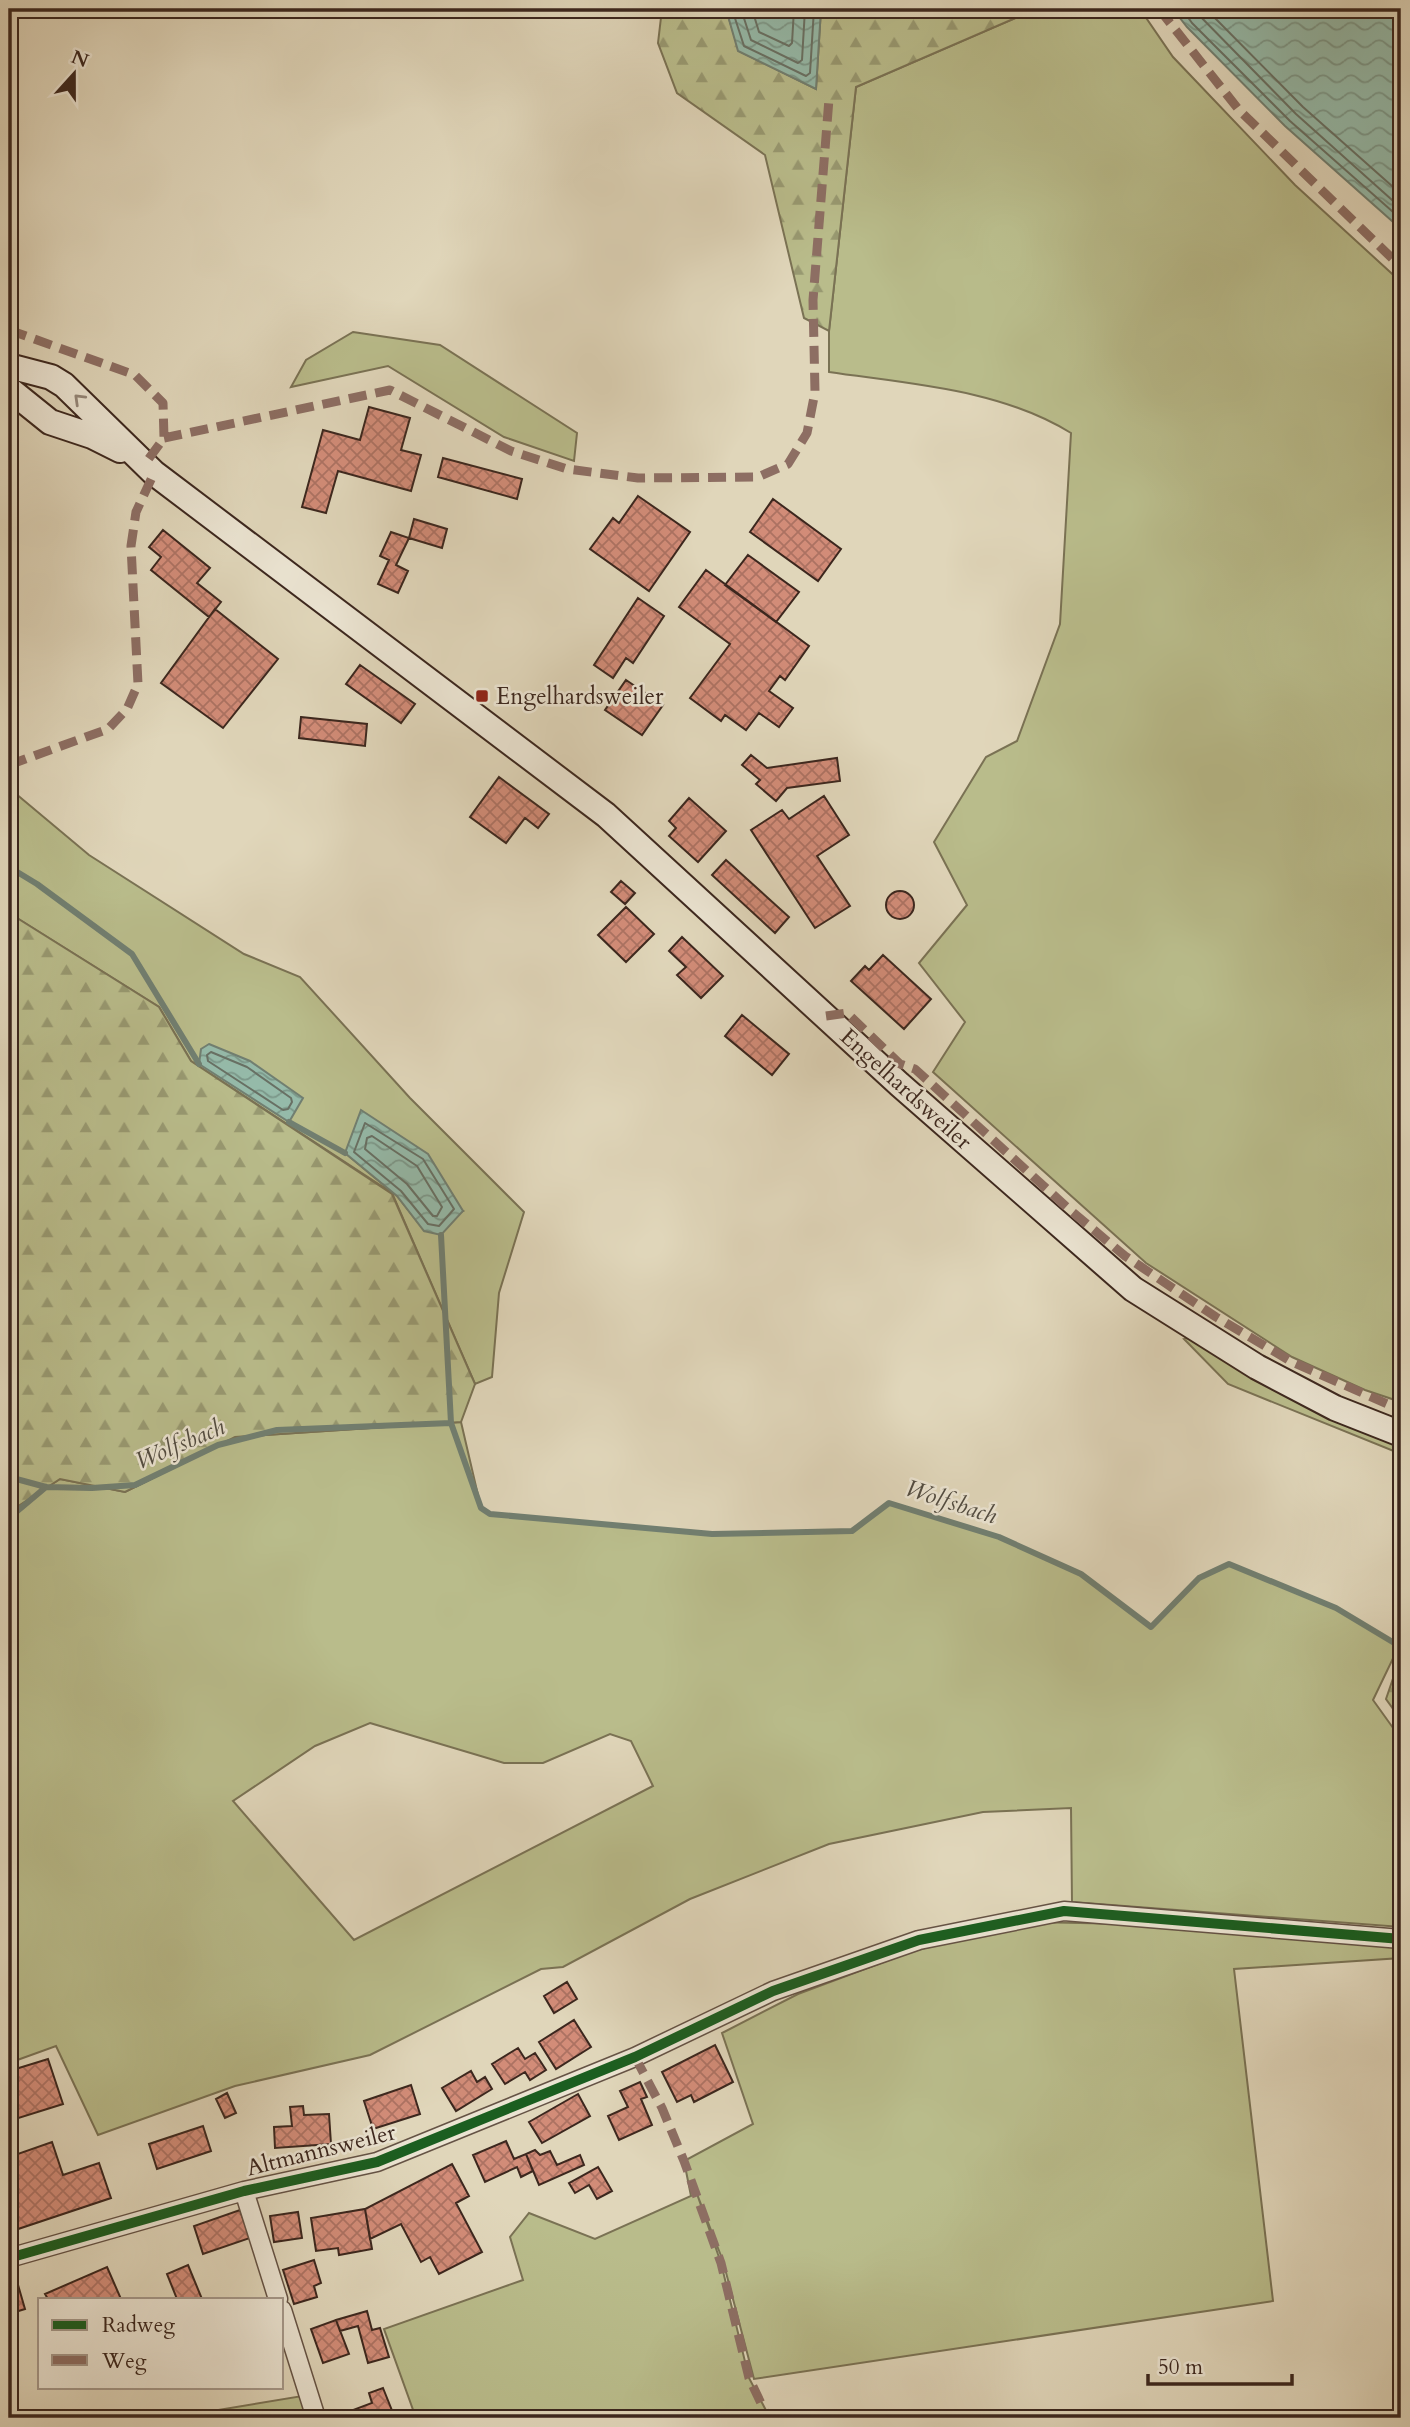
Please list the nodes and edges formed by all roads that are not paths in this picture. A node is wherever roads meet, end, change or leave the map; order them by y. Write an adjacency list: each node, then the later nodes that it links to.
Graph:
1 (9, 366): 3 (main road, Engelhardsweiler, one-way to 1)
2 (9, 389): 3 (main road, Engelhardsweiler)
3 (144, 465): 4 (main road, Engelhardsweiler)
4 (1401, 1434)
5 (1401, 1939): 6 (street, Altmannsweiler)
6 (244, 2191): 7 (street, Altmannsweiler); 8 (street, Altmannsweiler)
7 (9, 2258)
8 (278, 2298)
9 (284, 2316): 10 (street)
10 (316, 2418)

